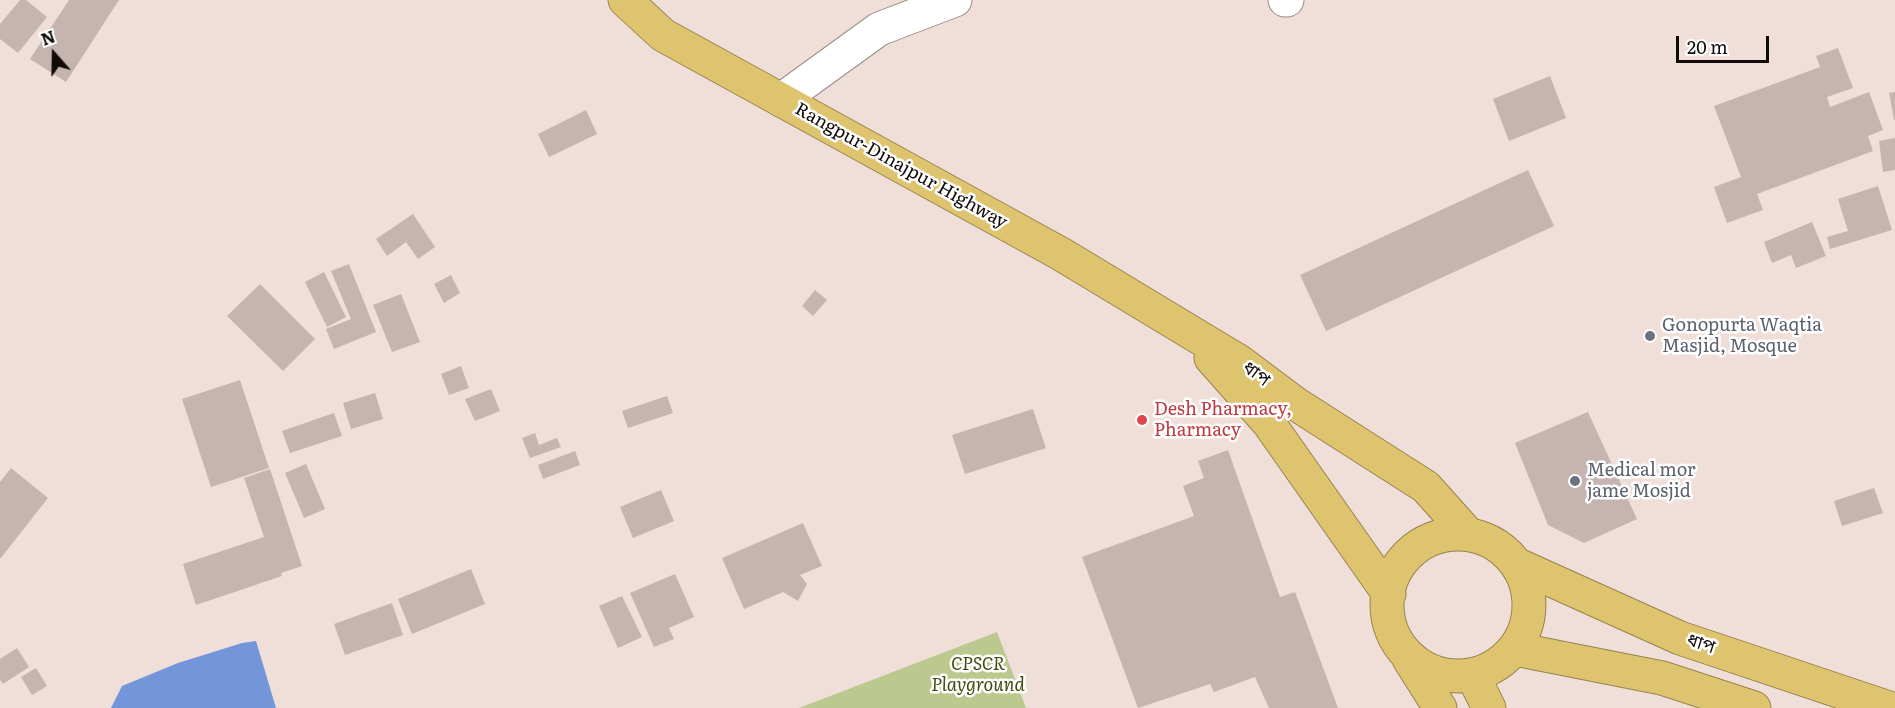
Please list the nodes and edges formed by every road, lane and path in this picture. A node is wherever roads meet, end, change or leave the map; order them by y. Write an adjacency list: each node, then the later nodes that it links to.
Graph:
1 (625, 0): 3 (highway, Rangpur-Dinajpur Highway)
2 (955, 0): 3 (street)
3 (781, 100): 4 (highway, Rangpur-Dinajpur Highway)
4 (1182, 326): 5 (highway, ধাপ); 7 (highway)
5 (1468, 534): 6 (highway); 7 (highway)
6 (1518, 565): 8 (highway); 14 (highway, ধাপ)
7 (1389, 594): 9 (highway)
8 (1515, 649): 10 (highway); 13 (highway)
9 (1408, 657): 10 (highway); 11 (highway)
10 (1473, 676): 12 (highway)
11 (1440, 708)
12 (1489, 708)
13 (1755, 708)
14 (1889, 708)

